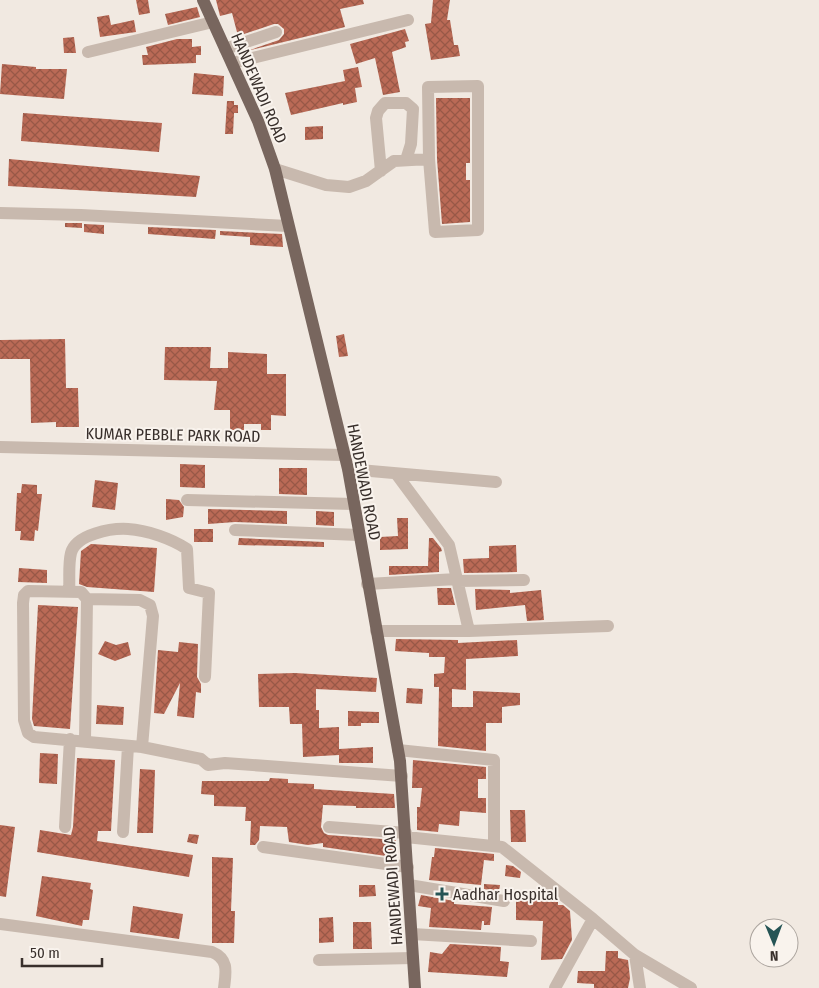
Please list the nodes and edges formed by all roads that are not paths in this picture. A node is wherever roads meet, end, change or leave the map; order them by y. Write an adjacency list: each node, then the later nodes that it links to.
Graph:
1 (203, 0): 3 (main road, HANDEWADI ROAD)
2 (408, 20): 7 (street)
3 (214, 22): 5 (main road, HANDEWADI ROAD); 6 (street)
4 (276, 32): 5 (street)
5 (225, 48): 7 (main road, HANDEWADI ROAD)
6 (88, 52)
7 (232, 63): 10 (main road, HANDEWADI ROAD)
8 (429, 159): 8 (street); 9 (street)
9 (406, 160): 11 (street); 11 (street)
10 (275, 169): 11 (street); 13 (main road, HANDEWADI ROAD)
11 (381, 171)
12 (0, 213): 13 (street)
13 (288, 226): 15 (main road, HANDEWADI ROAD)
14 (0, 447): 15 (street, KUMAR PEBBLE PARK ROAD)
15 (344, 455): 16 (main road, HANDEWADI ROAD)
16 (348, 469): 17 (street); 20 (main road, HANDEWADI ROAD)
17 (397, 475): 18 (street); 23 (street)
18 (496, 482)
19 (187, 500): 20 (street)
20 (354, 504): 22 (main road, HANDEWADI ROAD)
21 (235, 530): 22 (street)
22 (359, 535): 25 (main road, HANDEWADI ROAD)
23 (458, 580): 24 (street); 25 (street); 30 (street)
24 (524, 580)
25 (367, 584): 29 (main road, HANDEWADI ROAD)
26 (69, 592): 27 (street); 31 (street); 32 (street)
27 (88, 599): 33 (street); 35 (street)
28 (608, 626): 30 (street)
29 (376, 631): 30 (street); 36 (main road, HANDEWADI ROAD)
30 (469, 631)
31 (205, 678)
32 (70, 740): 33 (street); 38 (street)
33 (85, 740): 34 (street)
34 (128, 746): 35 (street); 40 (street)
35 (142, 747): 37 (street)
36 (398, 750): 37 (main road, HANDEWADI ROAD); 42 (street)
37 (402, 776): 41 (main road, HANDEWADI ROAD)
38 (65, 826)
39 (329, 826): 41 (street)
40 (122, 832)
41 (406, 835): 42 (street); 44 (main road, HANDEWADI ROAD)
42 (494, 846): 47 (street)
43 (262, 847): 44 (street)
44 (408, 867): 45 (main road, HANDEWADI ROAD)
45 (409, 885): 46 (street); 49 (main road, HANDEWADI ROAD)
46 (504, 901)
47 (593, 919): 51 (street); 56 (street)
48 (0, 924): 54 (street)
49 (412, 934): 50 (street); 52 (main road, HANDEWADI ROAD)
50 (531, 941)
51 (635, 954): 57 (street); 58 (street)
52 (414, 958): 53 (street); 55 (main road, HANDEWADI ROAD)
53 (319, 960)
54 (224, 988)
55 (415, 988)
56 (555, 988)
57 (640, 988)
58 (690, 988)

